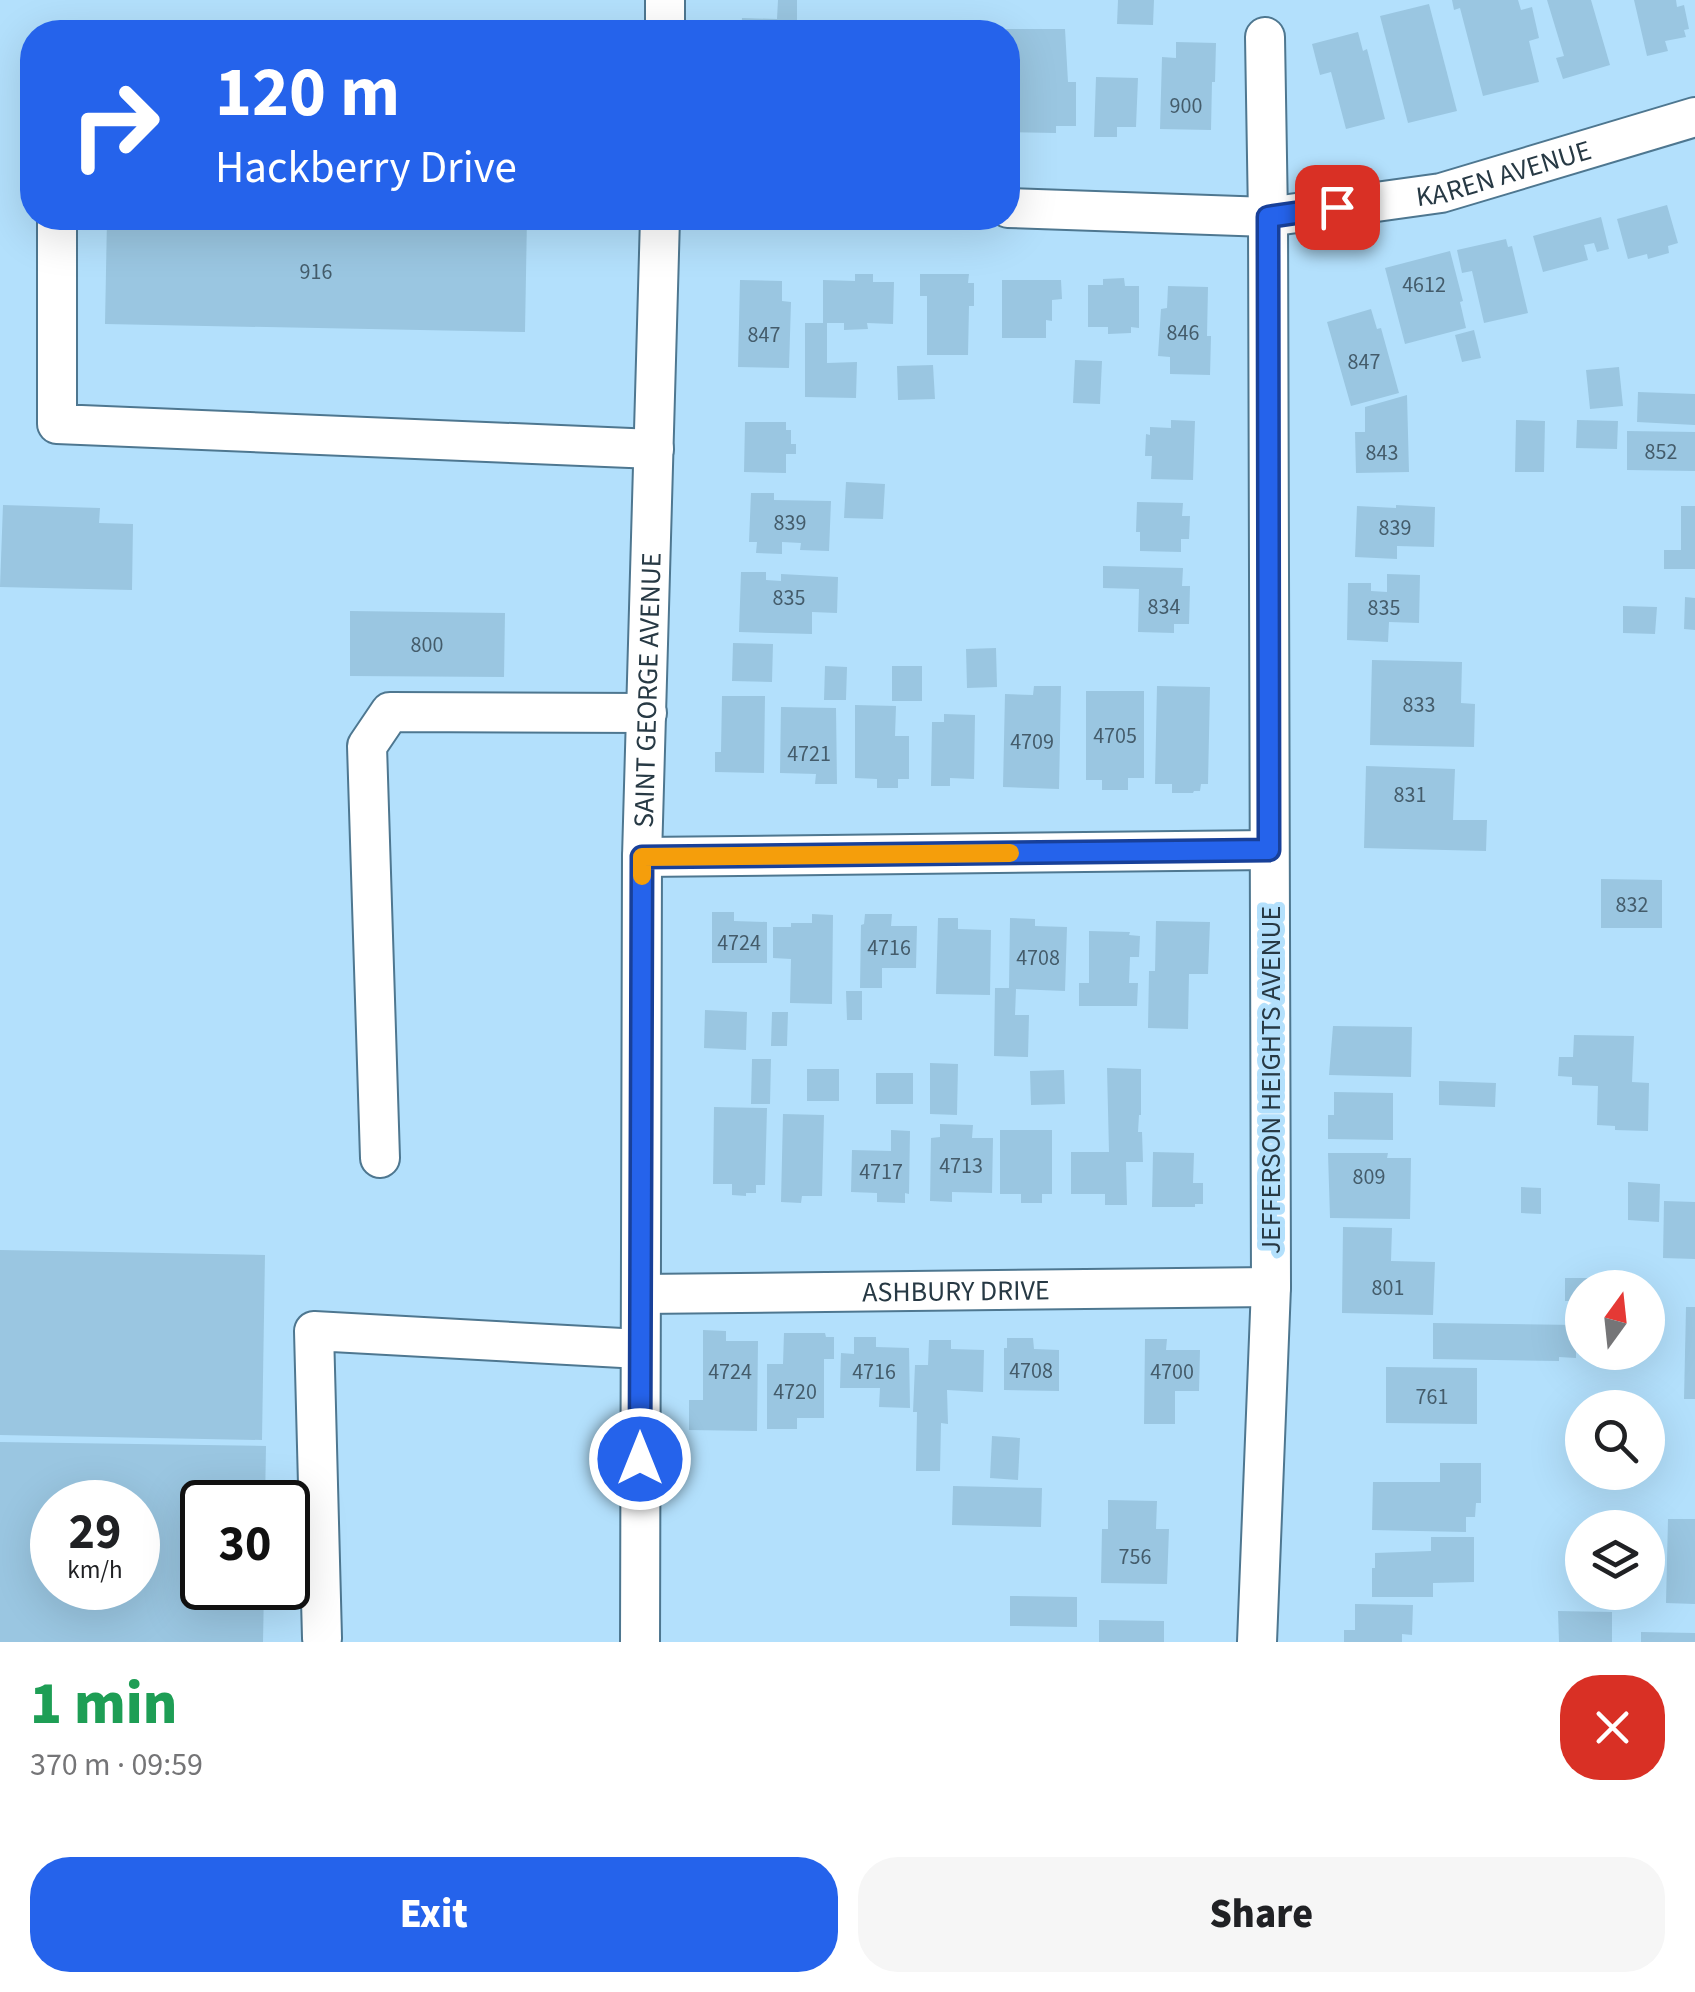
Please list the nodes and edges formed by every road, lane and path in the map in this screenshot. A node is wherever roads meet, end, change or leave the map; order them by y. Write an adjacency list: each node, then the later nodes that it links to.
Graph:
1 (1265, 37): 4 (street, JEFFERSON HEIGHTS AVENUE)
2 (1695, 117): 4 (street, KAREN AVENUE)
3 (1020, 208): 4 (street, KAREN AVENUE)
4 (1268, 217): 9 (street, JEFFERSON HEIGHTS AVENUE)
5 (57, 230): 7 (street)
6 (660, 230): 7 (street, SAINT GEORGE AVENUE)
7 (654, 449): 8 (street, SAINT GEORGE AVENUE)
8 (646, 713): 10 (street, SAINT GEORGE AVENUE); 11 (street)
9 (1269, 850): 10 (street); 12 (street, JEFFERSON HEIGHTS AVENUE)
10 (642, 857): 13 (street, SAINT GEORGE AVENUE)
11 (380, 1158)
12 (1271, 1287): 13 (street, ASHBURY DRIVE); 17 (street, JEFFERSON HEIGHTS AVENUE)
13 (641, 1294): 14 (street, SAINT GEORGE AVENUE)
14 (640, 1350): 15 (street); 16 (street, SAINT GEORGE AVENUE)
15 (322, 1638)
16 (640, 1642)
17 (1257, 1642)

